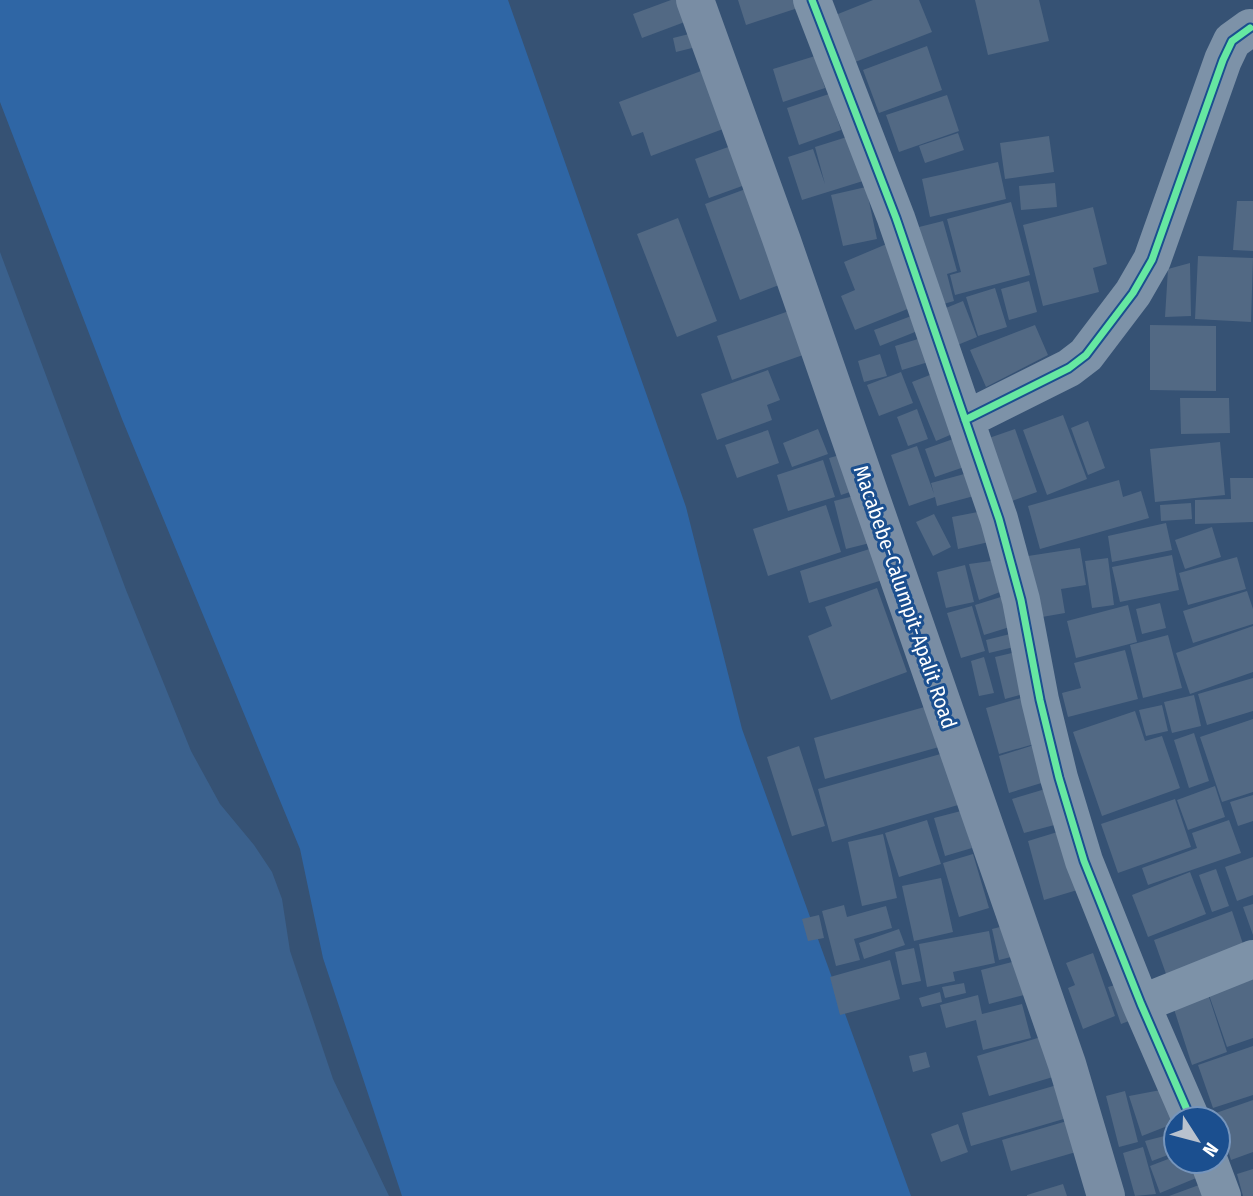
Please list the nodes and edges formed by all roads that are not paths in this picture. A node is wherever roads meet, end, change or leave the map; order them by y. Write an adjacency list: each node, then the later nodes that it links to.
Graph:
1 (695, 0): 9 (main road, Macabebe-Calumpit-Apalit Road)
2 (812, 0): 4 (street)
3 (1250, 29): 4 (street)
4 (965, 420): 6 (street)
5 (1253, 958): 6 (street)
6 (1142, 1004): 7 (street)
7 (1185, 1105)
8 (1214, 1175): 10 (street)
9 (1107, 1196)
10 (1222, 1196)

